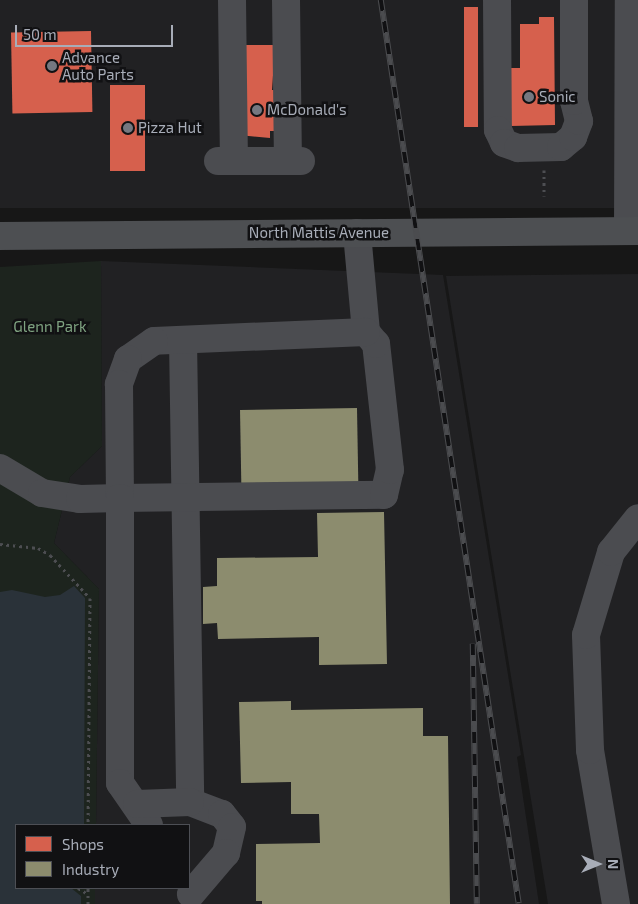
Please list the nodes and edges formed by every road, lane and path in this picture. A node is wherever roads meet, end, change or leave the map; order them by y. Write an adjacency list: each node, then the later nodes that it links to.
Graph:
1 (232, 0): 2 (street)
2 (286, 0)
3 (497, 0): 10 (street)
4 (516, 0): 10 (street)
5 (558, 0): 8 (street)
6 (574, 0): 8 (street)
7 (629, 0): 9 (street)
8 (574, 62): 10 (street)
9 (633, 104): 13 (street)
10 (498, 121)
11 (544, 164): 12 (path)
12 (544, 196)
13 (633, 231): 14 (main road, North Mattis Avenue)
14 (356, 233): 15 (main road, North Mattis Avenue); 16 (street)
15 (0, 236)
16 (366, 332): 17 (street); 20 (street)
17 (183, 340): 19 (street); 20 (street)
18 (0, 468): 19 (street)
19 (120, 498): 20 (street); 24 (street)
20 (187, 498): 23 (street)
21 (638, 518): 31 (street)
22 (0, 544): 25 (path)
23 (190, 802): 24 (street); 29 (street)
24 (143, 815)
25 (88, 824)
26 (80, 889): 28 (path)
27 (88, 889): 28 (path)
28 (88, 894): 30 (path)
29 (192, 895)
30 (88, 904)
31 (616, 904)

